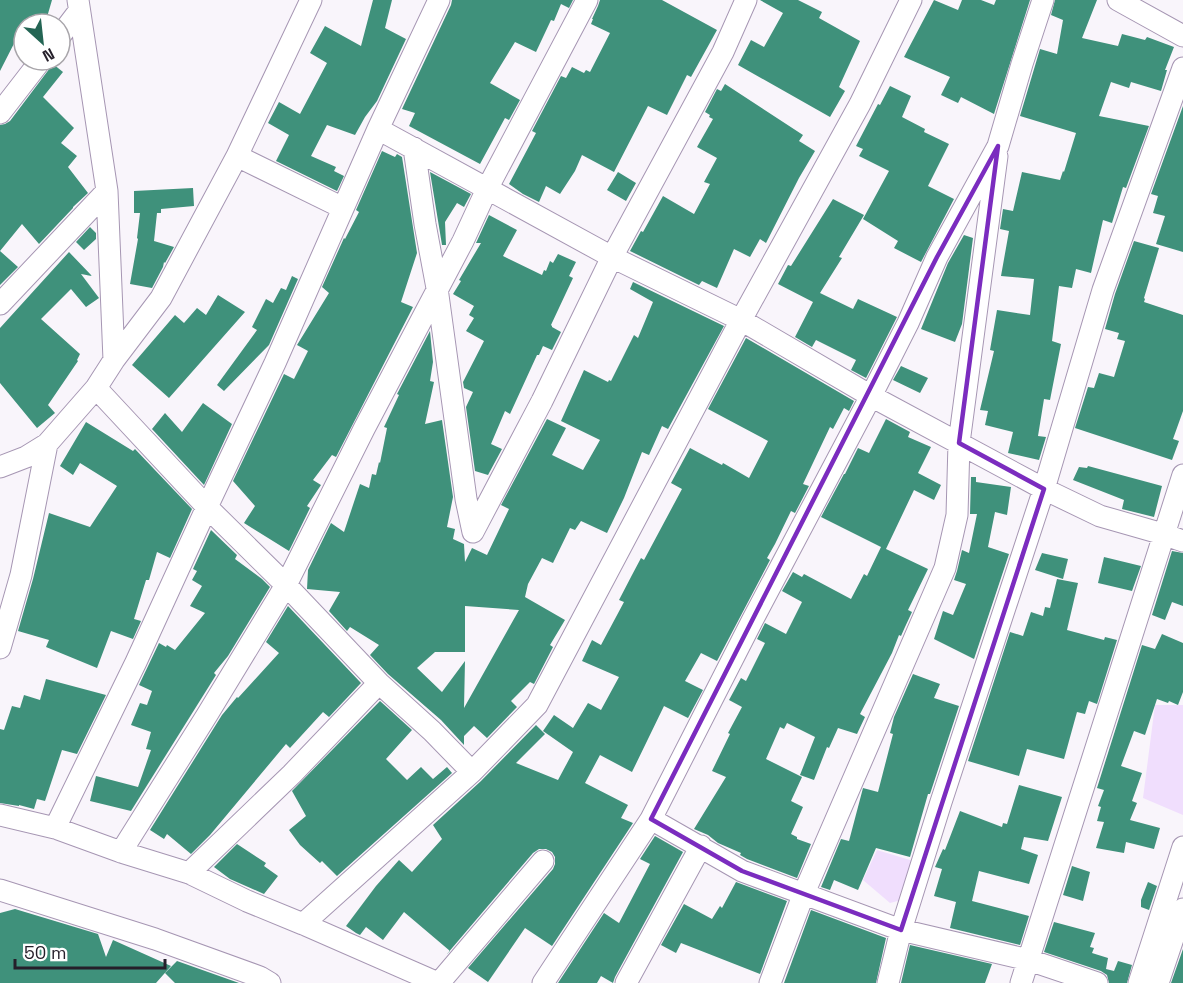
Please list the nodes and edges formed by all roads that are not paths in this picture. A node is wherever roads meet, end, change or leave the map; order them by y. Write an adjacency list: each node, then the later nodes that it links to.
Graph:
1 (311, 0): 16 (street)
2 (439, 0): 13 (street)
3 (587, 0): 17 (street)
4 (746, 0): 20 (street)
5 (911, 0): 23 (street)
6 (1043, 0): 14 (street)
7 (1118, 0): 9 (street)
8 (79, 5): 18 (street)
9 (1183, 36)
10 (1183, 68): 31 (street)
11 (32, 72): 12 (street)
12 (0, 113)
13 (378, 129): 15 (street); 19 (street)
14 (998, 146): 26 (street); 27 (street)
15 (414, 148): 17 (street); 21 (street)
16 (237, 156): 19 (street); 24 (street)
17 (487, 189): 20 (street); 21 (street)
18 (107, 191): 22 (street); 24 (street)
19 (343, 208): 32 (street)
20 (612, 257): 21 (street); 23 (street)
21 (437, 288): 34 (street)
22 (0, 304)
23 (741, 320): 26 (street); 37 (street)
24 (114, 360): 25 (street)
25 (96, 388): 28 (street); 32 (street)
26 (871, 396): 27 (street); 39 (street)
27 (959, 443): 31 (street); 47 (street)
28 (47, 444): 29 (street); 35 (street)
29 (0, 467)
30 (1183, 475): 33 (street)
31 (1044, 489): 33 (street); 50 (street)
32 (207, 507): 34 (street); 40 (street)
33 (1173, 537): 51 (street)
34 (286, 585): 36 (street); 43 (street)
35 (0, 648)
36 (379, 682): 37 (street); 45 (street)
37 (472, 772): 49 (street)
38 (0, 815): 40 (street)
39 (651, 819): 41 (street); 54 (street)
40 (55, 828): 43 (street)
41 (701, 846): 47 (street); 55 (street)
42 (1183, 847): 60 (street)
43 (121, 852): 45 (street)
44 (543, 861): 53 (street)
45 (189, 873): 49 (street)
46 (0, 890): 52 (street)
47 (804, 893): 50 (street); 56 (street)
48 (1183, 909): 61 (street)
49 (303, 924): 53 (street)
50 (901, 930): 51 (street); 57 (street)
51 (1029, 960): 58 (street); 59 (street)
52 (270, 983)
53 (438, 983)
54 (543, 983)
55 (626, 983)
56 (770, 983)
57 (888, 983)
58 (1021, 983)
59 (1097, 983)
60 (1138, 983)
61 (1158, 983)

